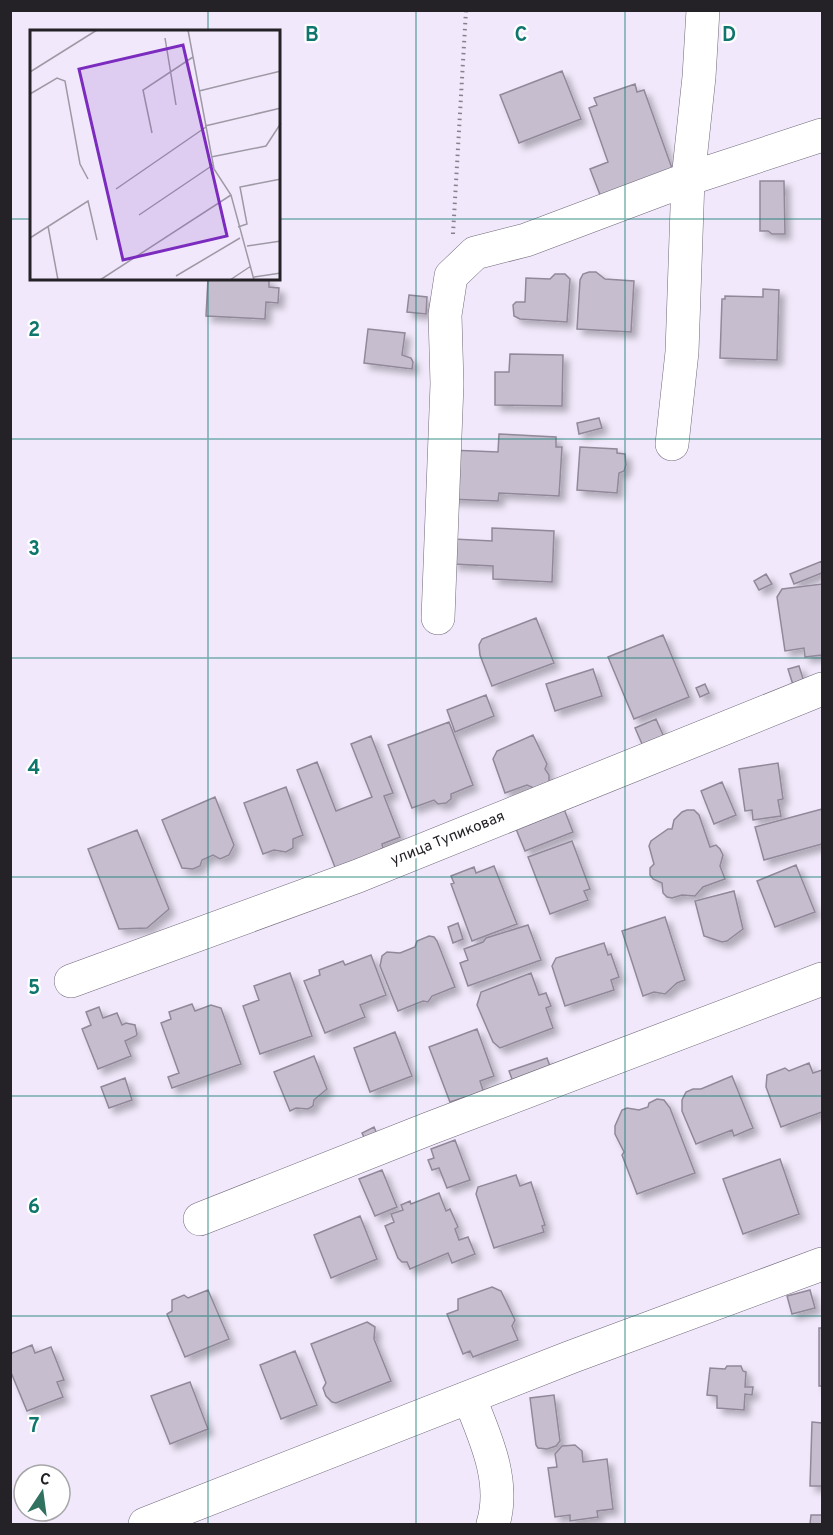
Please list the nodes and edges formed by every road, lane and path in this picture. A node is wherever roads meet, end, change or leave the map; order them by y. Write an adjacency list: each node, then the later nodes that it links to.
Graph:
1 (466, 10): 5 (path)
2 (703, 10): 4 (street)
3 (822, 135): 4 (street)
4 (688, 179): 5 (street); 6 (street)
5 (451, 276): 7 (street)
6 (672, 444)
7 (438, 618)
8 (822, 689): 10 (street, улица Тупиковая)
9 (822, 979): 11 (street)
10 (71, 981)
11 (200, 1219)
12 (822, 1264): 13 (street)
13 (469, 1397): 14 (street); 15 (street)
14 (501, 1517)
15 (145, 1524)

